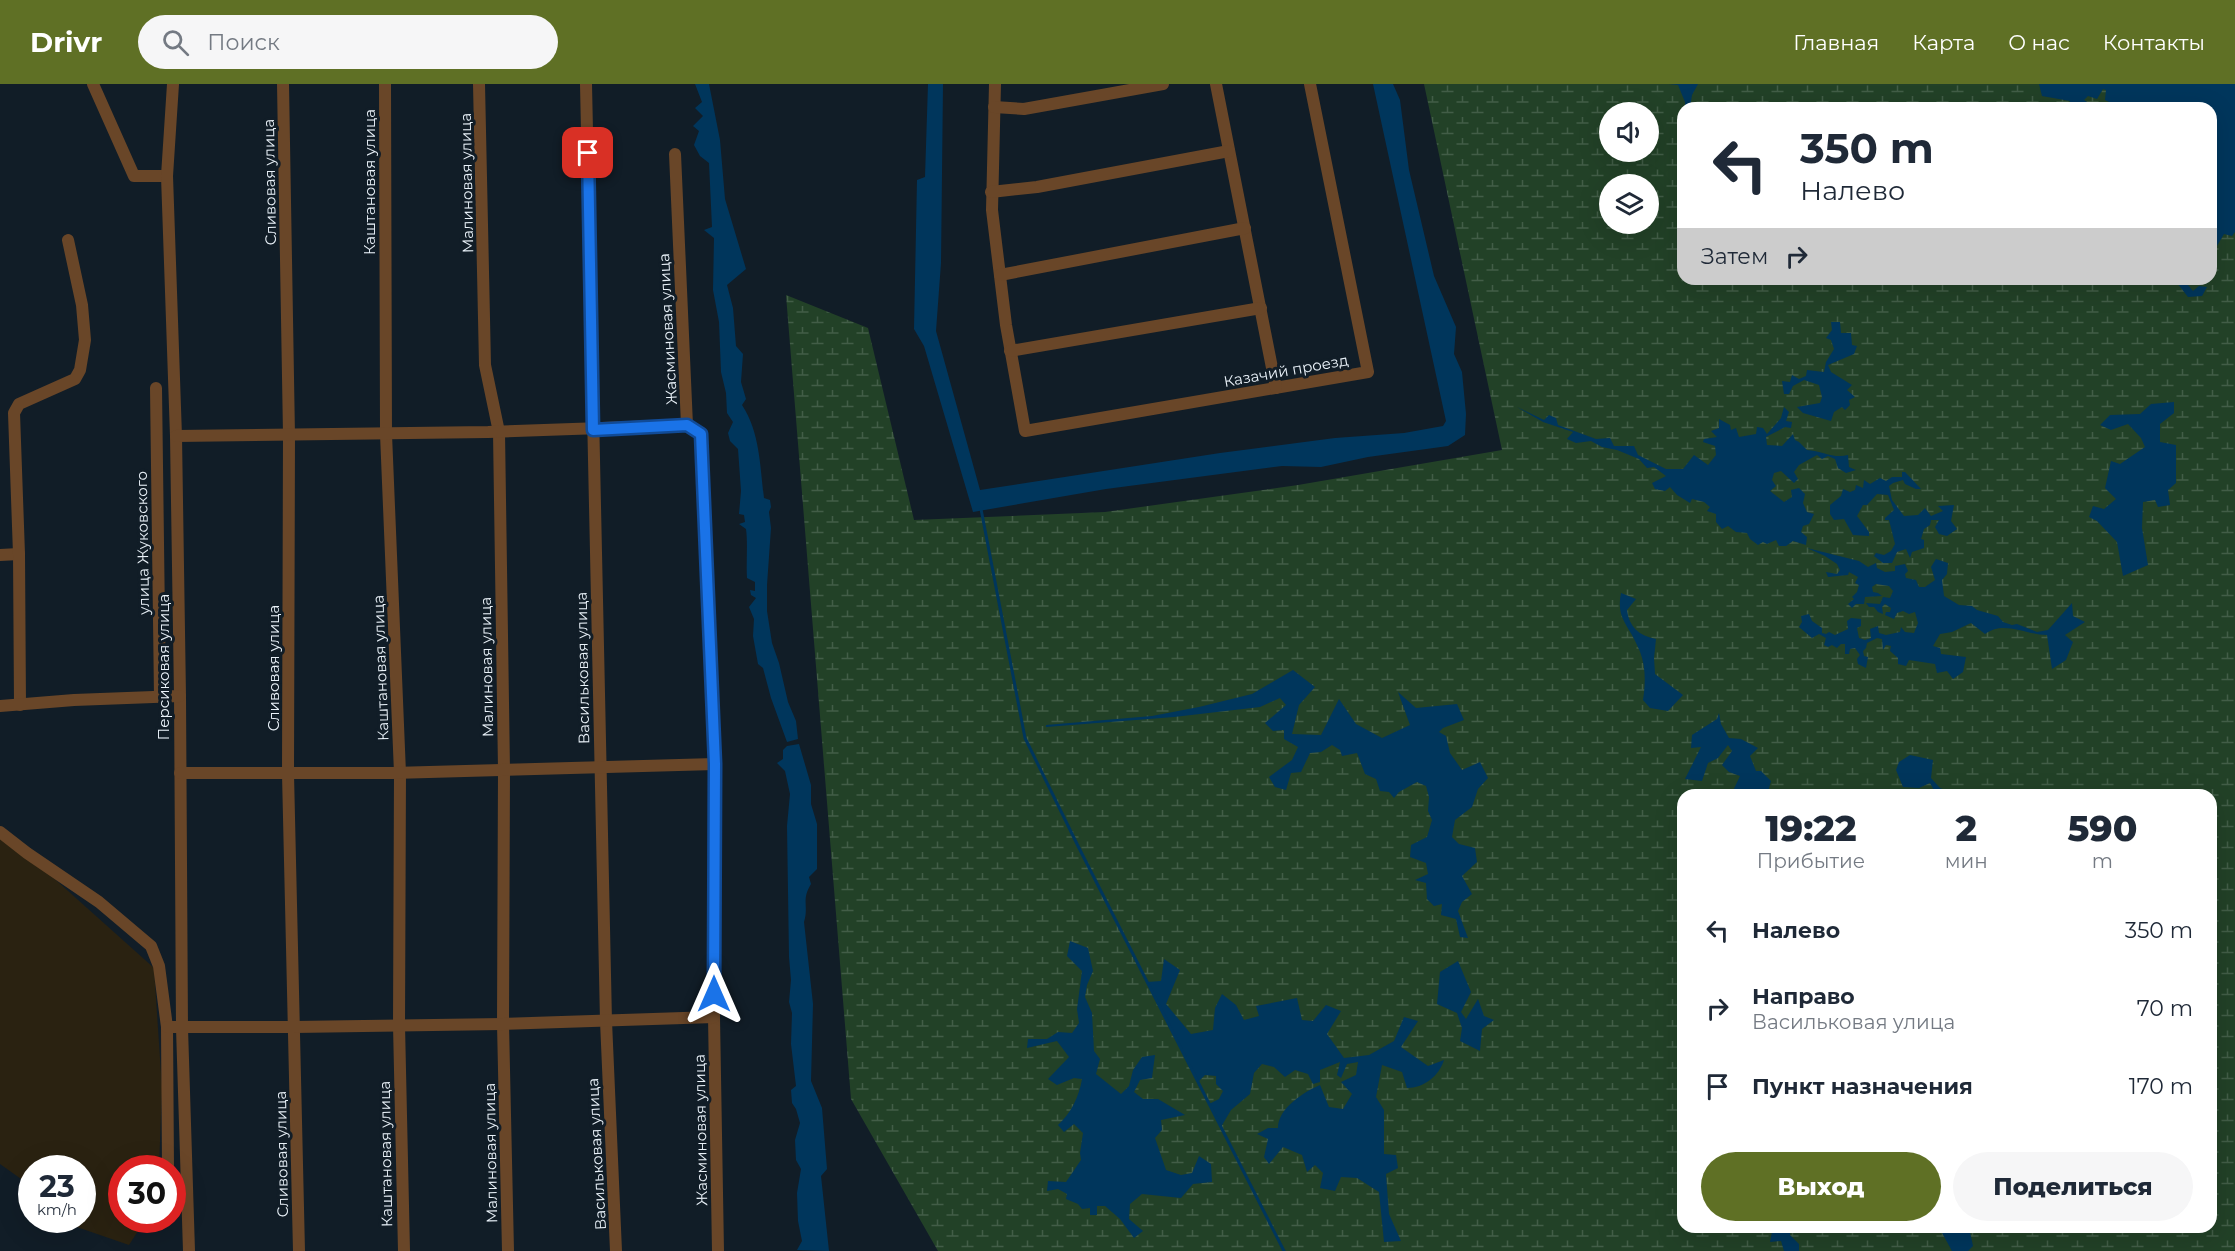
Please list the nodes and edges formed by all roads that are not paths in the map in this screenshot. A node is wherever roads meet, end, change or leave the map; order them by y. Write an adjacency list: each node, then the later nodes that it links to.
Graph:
1 (93, 84): 15 (street)
2 (173, 84): 15 (street, Персиковая улица)
3 (283, 84): 28 (street, Сливовая улица)
4 (385, 84): 27 (street, Каштановая улица)
5 (479, 84): 26 (street, Малиновая улица)
6 (586, 84): 25 (street, Васильковая улица)
7 (995, 84): 12 (street)
8 (1163, 84): 11 (street)
9 (1216, 84): 13 (street)
10 (1311, 84): 23 (street, Казачий проезд)
11 (1107, 89): 12 (street)
12 (994, 107): 16 (street)
13 (1229, 151): 16 (street); 17 (street)
14 (675, 154): 24 (street, Жасминовая улица)
15 (167, 176): 29 (street, Персиковая улица)
16 (991, 192): 19 (street)
17 (1245, 228): 19 (street); 20 (street)
18 (68, 240): 30 (street)
19 (1000, 274): 21 (street)
20 (1261, 308): 21 (street); 23 (street)
21 (1011, 351): 23 (street, Казачий проезд)
22 (156, 388): 33 (street, улица Жуковского)
23 (1276, 388)
24 (687, 425): 25 (street); 36 (street, Жасминовая улица)
25 (593, 430): 26 (street); 37 (street, Васильковая улица)
26 (499, 432): 27 (street); 38 (street, Малиновая улица)
27 (386, 434): 28 (street); 40 (street, Каштановая улица)
28 (289, 435): 29 (street); 41 (street, Сливовая улица)
29 (176, 436): 32 (street, Персиковая улица)
30 (19, 554): 31 (street); 34 (street)
31 (0, 555)
32 (180, 696): 33 (street); 39 (street, Персиковая улица)
33 (160, 697): 34 (street)
34 (20, 705): 35 (street)
35 (0, 706)
36 (715, 764): 37 (street); 43 (street, Жасминовая улица)
37 (600, 766): 38 (street); 44 (street, Васильковая улица)
38 (504, 770): 40 (street); 45 (street, Малиновая улица)
39 (180, 772): 41 (street); 48 (street, Персиковая улица)
40 (400, 773): 41 (street); 46 (street, Каштановая улица)
41 (288, 774): 49 (street, Сливовая улица)
42 (0, 832): 47 (street)
43 (714, 1017): 44 (street); 56 (street, Жасминовая улица)
44 (606, 1021): 45 (street); 55 (street, Васильковая улица)
45 (503, 1024): 46 (street); 54 (street, Малиновая улица)
46 (399, 1025): 49 (street); 53 (street, Каштановая улица)
47 (167, 1027): 48 (street); 50 (street)
48 (182, 1028): 49 (street); 51 (street, Персиковая улица)
49 (294, 1028): 52 (street, Сливовая улица)
50 (168, 1155)
51 (189, 1251)
52 (299, 1251)
53 (404, 1251)
54 (508, 1251)
55 (616, 1251)
56 (718, 1251)

